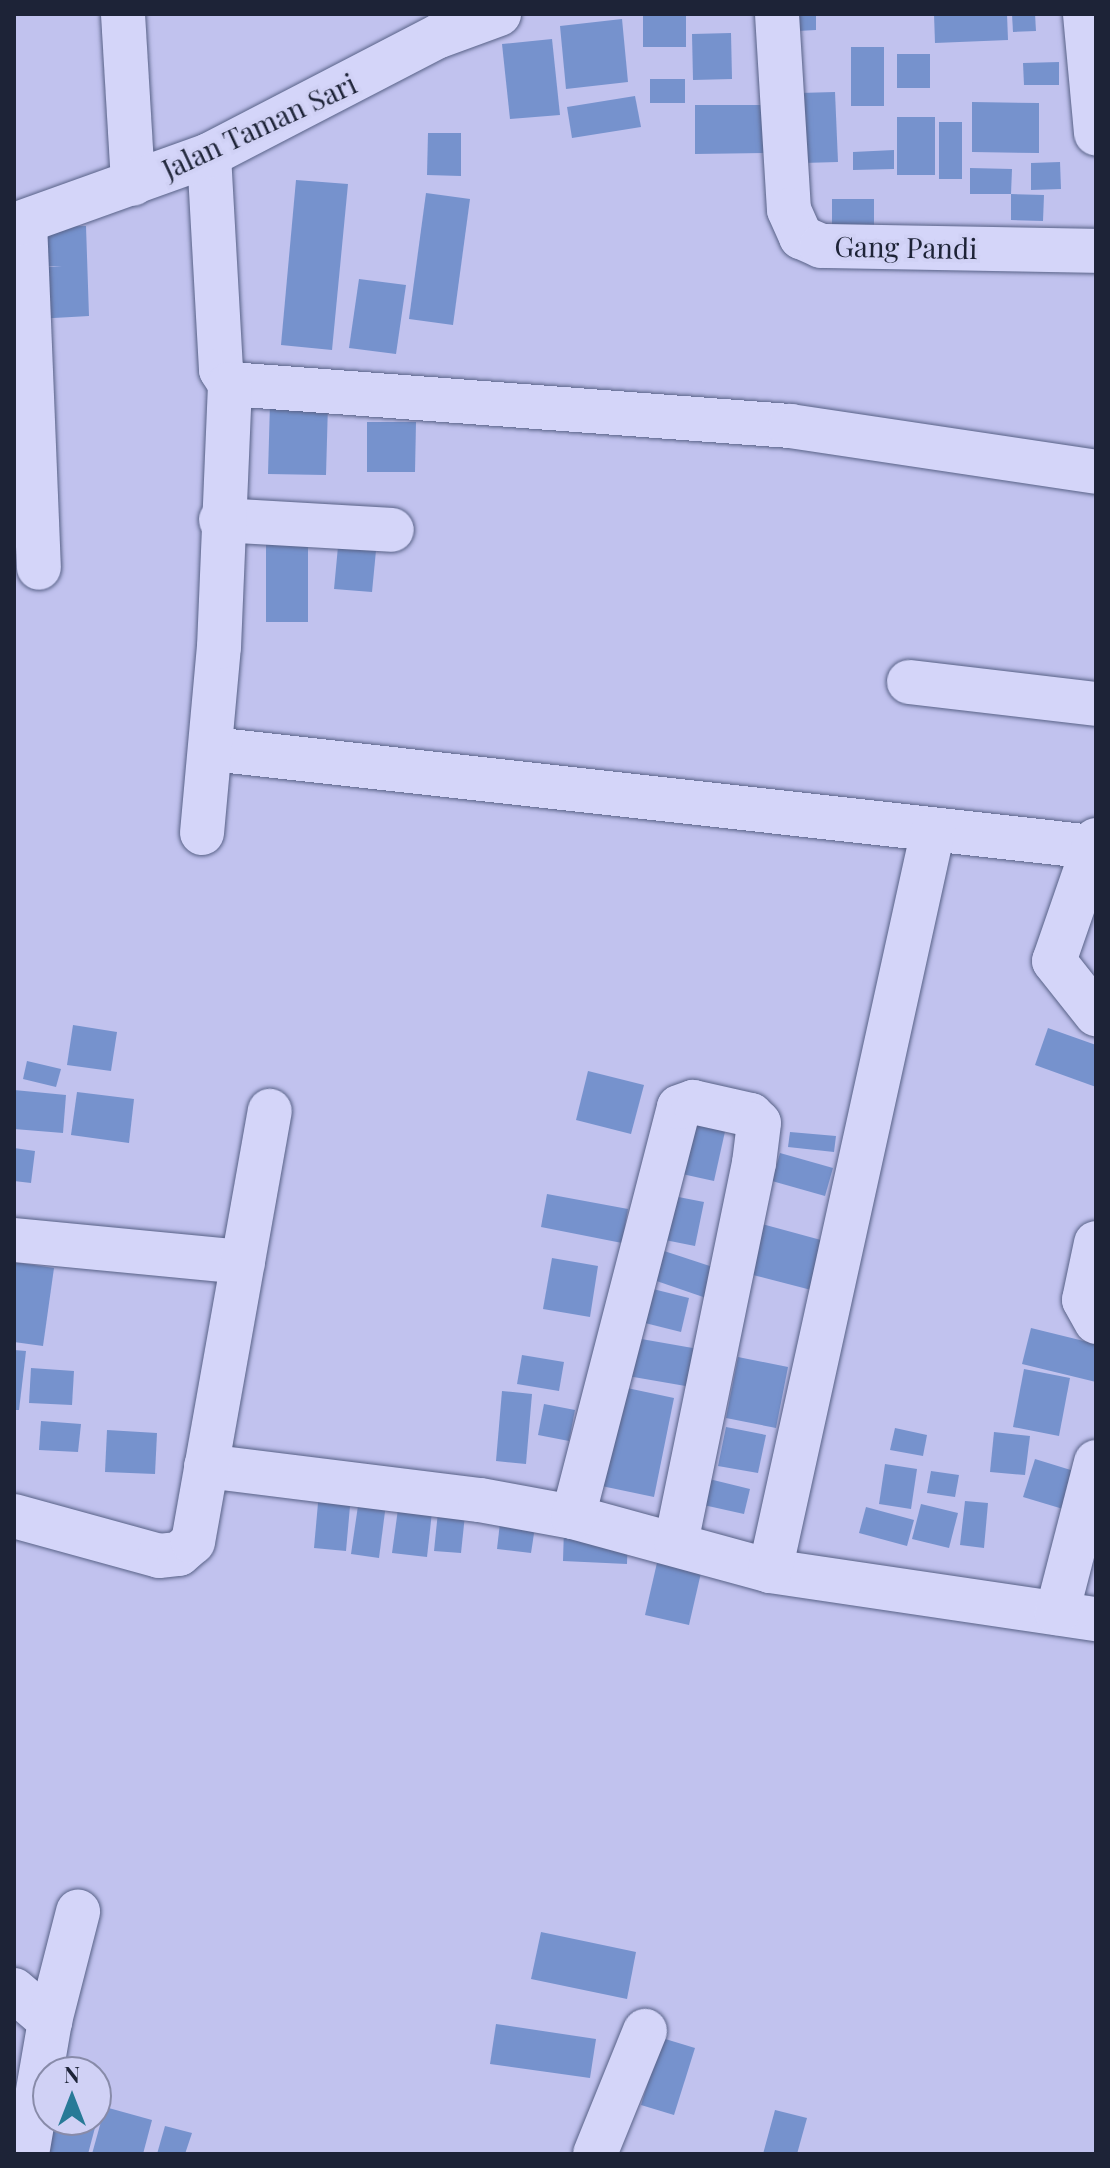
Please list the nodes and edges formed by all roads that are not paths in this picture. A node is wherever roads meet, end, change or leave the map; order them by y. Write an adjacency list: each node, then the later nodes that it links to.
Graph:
1 (123, 14): 7 (street)
2 (499, 14): 6 (street, Jalan Taman Sari)
3 (777, 14): 9 (street, Gang Pandi)
4 (1085, 14): 5 (street)
5 (1096, 133)
6 (209, 155): 7 (street, Jalan Taman Sari); 10 (street)
7 (133, 184): 8 (street, Jalan Taman Sari)
8 (20, 224): 14 (street)
9 (1096, 251)
10 (230, 384): 11 (street); 12 (street)
11 (1096, 472)
12 (221, 520): 13 (street); 17 (street)
13 (392, 530)
14 (39, 568)
15 (909, 682): 16 (street)
16 (1096, 704)
17 (212, 749): 18 (street); 19 (street)
18 (933, 830): 20 (street); 33 (street)
19 (202, 833)
20 (1094, 844): 21 (street)
21 (1085, 897): 22 (street)
22 (1096, 1014)
23 (270, 1111): 26 (street)
24 (14, 1240): 26 (street)
25 (1096, 1243): 27 (street)
26 (243, 1262): 29 (street)
27 (1096, 1322)
28 (1096, 1462): 34 (street)
29 (206, 1466): 30 (street); 31 (street)
30 (14, 1516)
31 (573, 1517): 32 (street); 32 (street)
32 (676, 1543): 33 (street)
33 (770, 1571): 34 (street)
34 (1077, 1616)
35 (78, 1912): 37 (street)
36 (14, 1990): 37 (street)
37 (50, 2021): 39 (street)
38 (645, 2031): 40 (street)
39 (27, 2154)
40 (595, 2154)

